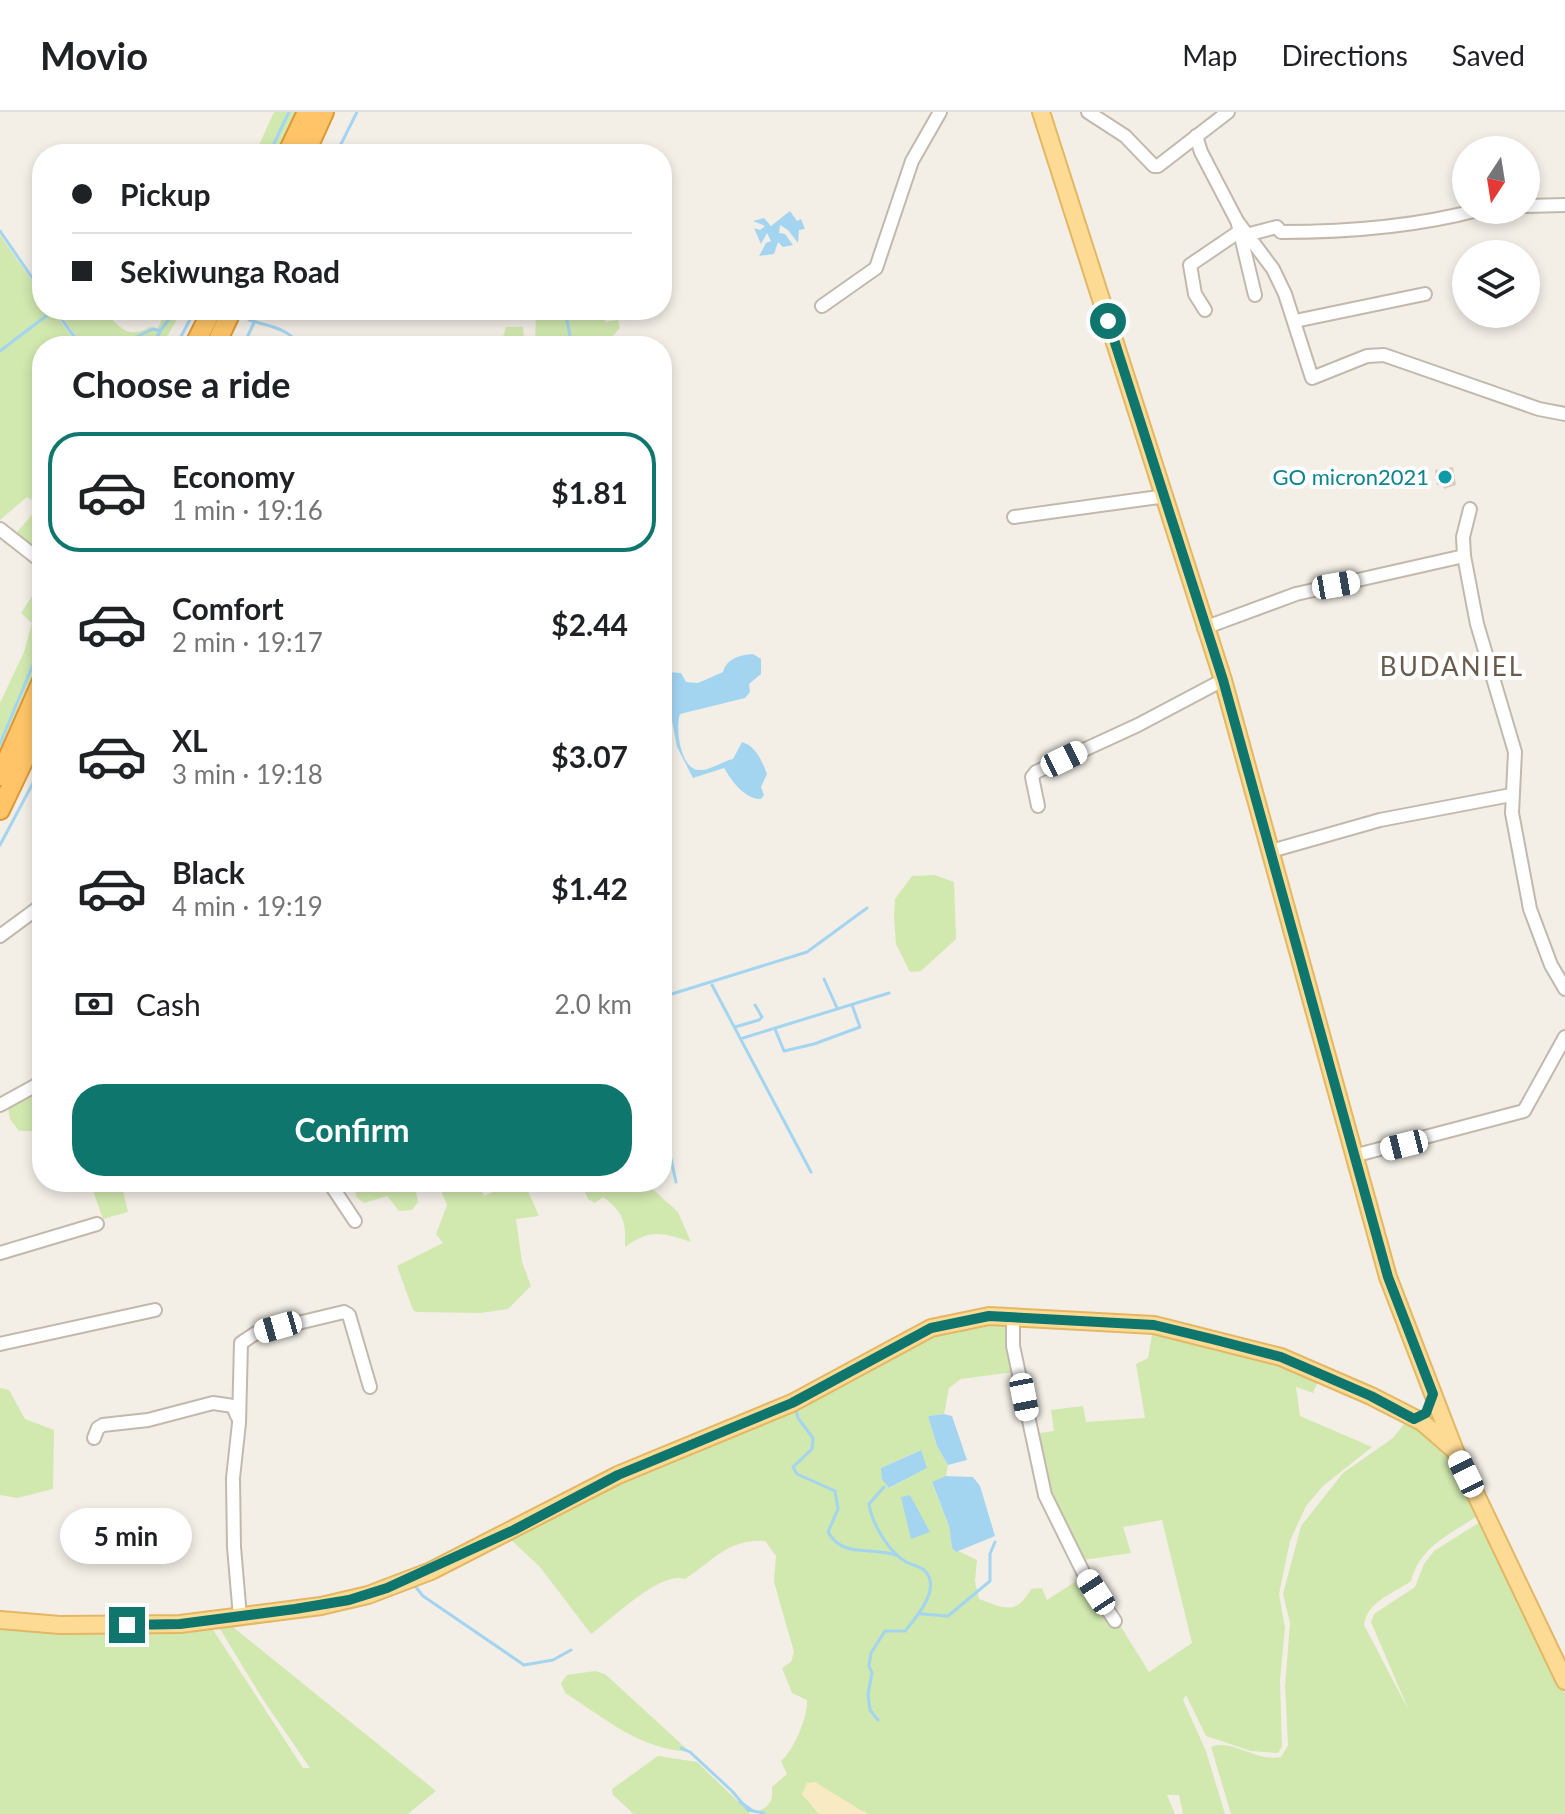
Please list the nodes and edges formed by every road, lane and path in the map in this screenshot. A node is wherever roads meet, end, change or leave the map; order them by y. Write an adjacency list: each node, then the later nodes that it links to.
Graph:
1 (307, 112): 8 (highway)
2 (324, 112): 9 (highway)
3 (940, 112): 16 (street)
4 (1041, 112): 20 (main road)
5 (1088, 112): 7 (street)
6 (1228, 112): 7 (street)
7 (1196, 136): 13 (street)
8 (292, 144)
9 (310, 144)
10 (1565, 205): 11 (street)
11 (1540, 206)
12 (1452, 217): 13 (street)
13 (1242, 229): 15 (street); 17 (street); 18 (street)
14 (1425, 294): 18 (street)
15 (1255, 295)
16 (822, 306)
17 (1205, 310)
18 (1295, 321): 19 (street)
19 (1565, 414)
20 (1166, 496): 22 (street); 27 (main road)
21 (1470, 509): 26 (street)
22 (1014, 517)
23 (4, 532): 24 (street); 25 (street)
24 (0, 548)
25 (32, 554)
26 (1464, 556): 27 (street); 32 (street)
27 (1204, 628): 28 (main road)
28 (1223, 680): 33 (street); 35 (main road)
29 (32, 704): 31 (highway)
30 (32, 743): 34 (highway)
31 (0, 776)
32 (1511, 795): 35 (street); 38 (street)
33 (1038, 806)
34 (0, 810)
35 (1271, 851): 42 (main road)
36 (32, 912): 37 (street)
37 (0, 936)
38 (1565, 989)
39 (1565, 1037): 42 (street)
40 (32, 1087): 41 (street)
41 (0, 1105)
42 (1357, 1155): 51 (main road)
43 (336, 1192): 44 (street)
44 (355, 1221)
45 (97, 1224): 46 (street)
46 (0, 1253)
47 (155, 1310): 49 (street)
48 (1013, 1317): 52 (main road); 56 (main road); 58 (street)
49 (0, 1344)
50 (370, 1387): 53 (street)
51 (1433, 1394): 52 (main road); 55 (main road)
52 (1414, 1419): 55 (main road)
53 (239, 1423): 54 (street); 56 (street)
54 (94, 1438)
55 (1455, 1451): 59 (main road)
56 (240, 1617): 57 (main road)
57 (0, 1620)
58 (1115, 1621)
59 (1565, 1681)

